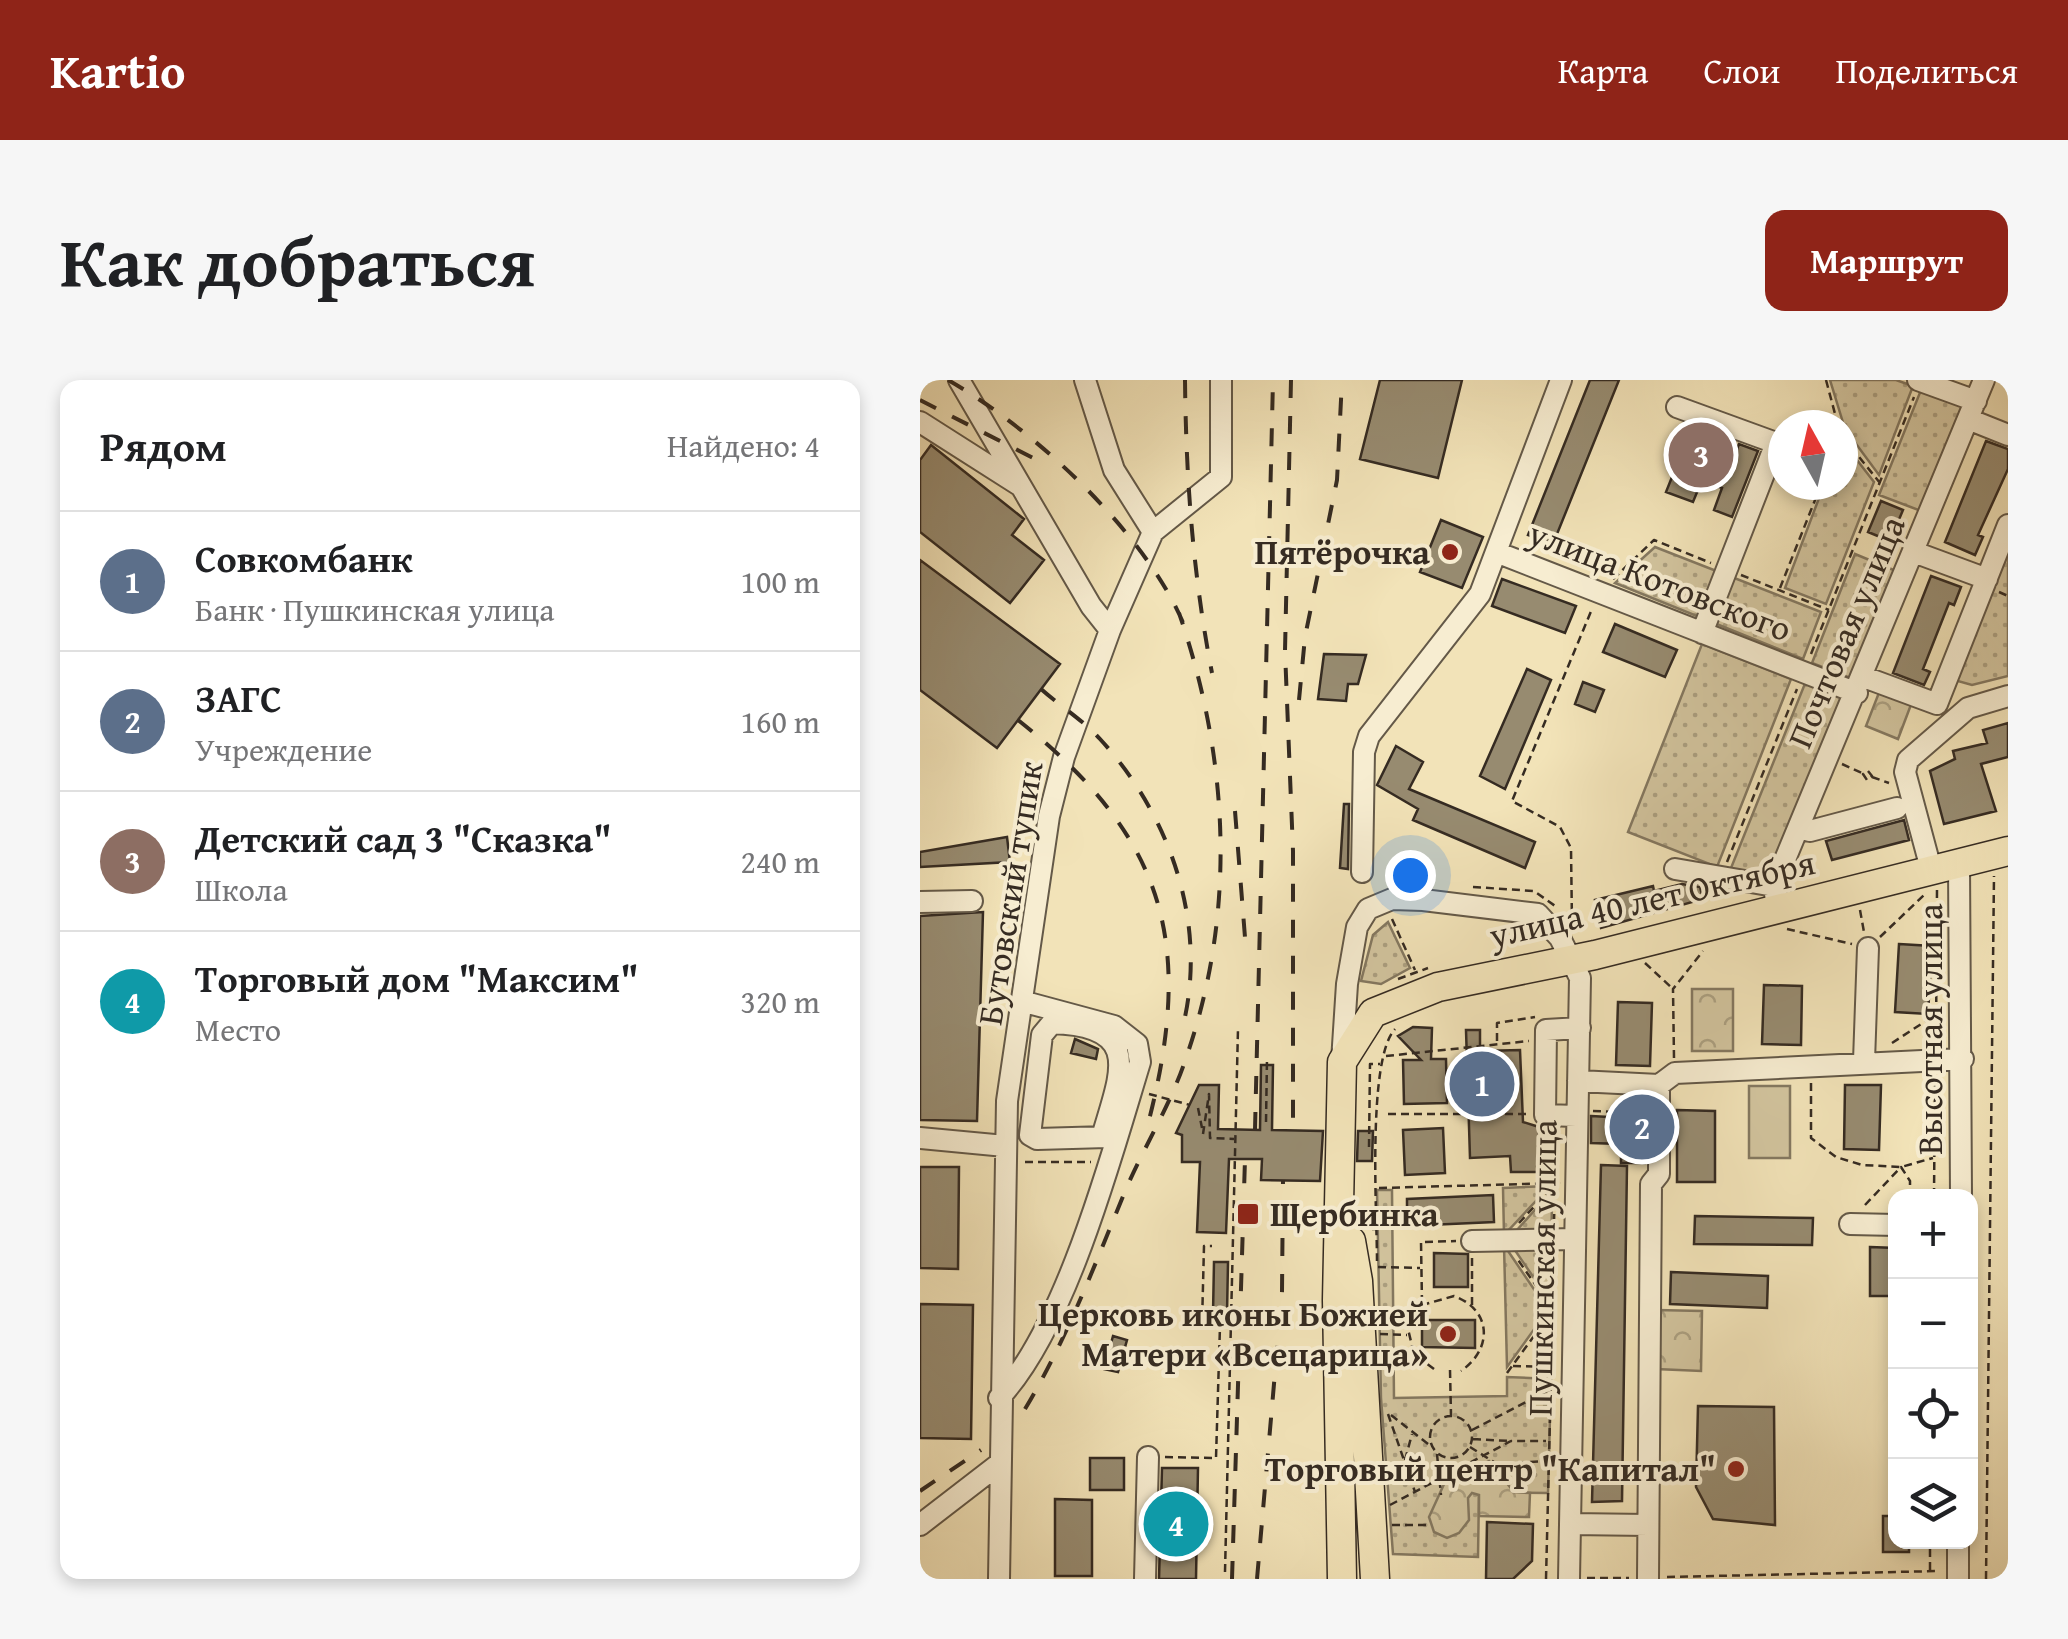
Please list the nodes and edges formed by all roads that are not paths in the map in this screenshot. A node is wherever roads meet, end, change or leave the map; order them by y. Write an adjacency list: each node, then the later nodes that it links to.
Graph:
1 (959, 380): 11 (street)
2 (1085, 380): 13 (street)
3 (1221, 380): 13 (street, Бутовский тупик)
4 (1561, 380): 14 (street)
5 (1919, 380): 8 (street)
6 (1984, 380): 8 (street, Почтовая улица)
7 (1678, 407): 18 (street)
8 (1972, 410): 10 (street); 15 (street, Почтовая улица)
9 (920, 422): 11 (street)
10 (2008, 435)
11 (1025, 489): 17 (street)
12 (2008, 525): 16 (street)
13 (1153, 532): 17 (street, Бутовский тупик)
14 (1496, 552): 18 (street, улица Котовского); 27 (street)
15 (1914, 552): 16 (street); 19 (street, Почтовая улица)
16 (1987, 579): 19 (street, улица Котовского)
17 (1110, 630): 33 (street, Бутовский тупик)
18 (1702, 633): 19 (street, улица Котовского)
19 (1860, 685): 22 (street, Почтовая улица)
20 (2008, 696): 26 (street)
21 (1897, 808): 22 (street)
22 (1799, 828): 30 (street, Почтовая улица)
23 (2001, 860): 24 (main road, улица 40 лет Октября)
24 (1959, 863): 26 (main road, улица 40 лет Октября); 35 (street, Высотная улица)
25 (1675, 869): 30 (street)
26 (1931, 870): 30 (main road, улица 40 лет Октября)
27 (1362, 872)
28 (972, 901): 29 (street)
29 (920, 902)
30 (1778, 908): 32 (main road, улица 40 лет Октября)
31 (1868, 948): 37 (street)
32 (1571, 959): 34 (street, Пушкинская улица); 36 (main road, улица 40 лет Октября); 36 (street)
33 (1025, 1002): 41 (street); 43 (street, Бутовский тупик)
34 (1580, 1028): 39 (street, Пушкинская улица); 40 (street)
35 (1962, 1059): 37 (street); 44 (street, Высотная улица)
36 (1342, 1062): 45 (main road)
37 (1864, 1062): 38 (street)
38 (1667, 1079): 39 (street); 55 (street)
39 (1578, 1081): 40 (street, Пушкинская улица)
40 (1576, 1114): 48 (street, Пушкинская улица)
41 (1109, 1137): 41 (street); 50 (street)
42 (920, 1138): 43 (street)
43 (1005, 1155): 50 (street, Бутовский тупик)
44 (1961, 1189)
45 (1342, 1191): 61 (main road); 62 (main road)
46 (1853, 1224): 47 (street)
47 (1888, 1225)
48 (1564, 1240): 49 (street); 54 (street, Пушкинская улица)
49 (1472, 1241)
50 (999, 1398): 52 (street, Бутовский тупик)
51 (1148, 1457): 60 (street)
52 (999, 1464): 53 (street); 59 (street, Бутовский тупик)
53 (920, 1524)
54 (1571, 1524): 55 (street); 63 (street, Пушкинская улица)
55 (1648, 1525): 58 (street)
56 (1958, 1549): 57 (street)
57 (1958, 1575)
58 (1648, 1578)
59 (999, 1579)
60 (1145, 1579)
61 (1342, 1579)
62 (1375, 1579)
63 (1570, 1579)

